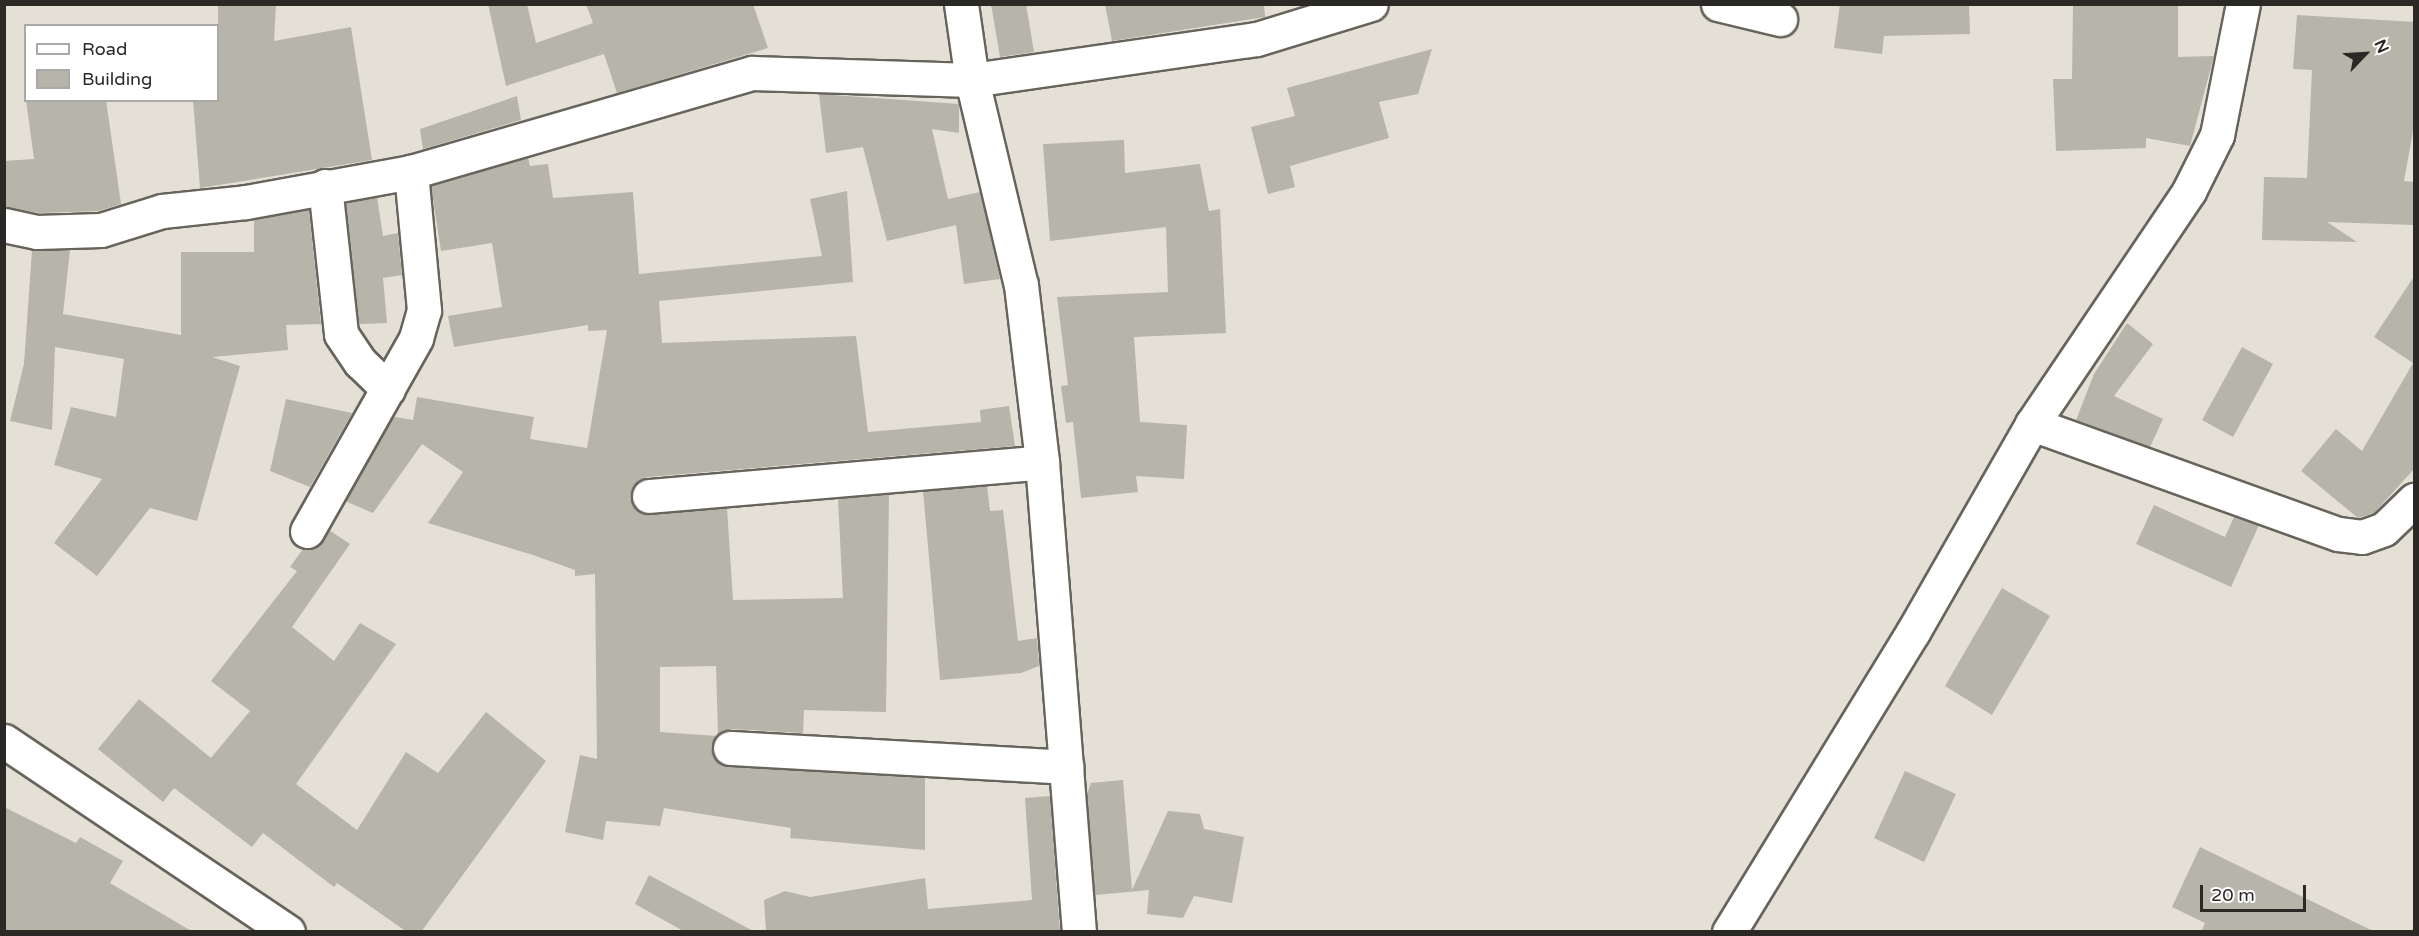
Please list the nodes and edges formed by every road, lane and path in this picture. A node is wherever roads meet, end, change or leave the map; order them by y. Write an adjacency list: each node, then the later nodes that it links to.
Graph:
1 (961, 4): 6 (street)
2 (1371, 4): 6 (street)
3 (1718, 4): 5 (street)
4 (2243, 4): 11 (street)
5 (1780, 19)
6 (972, 80): 7 (street); 12 (street)
7 (411, 172): 8 (street); 10 (street)
8 (325, 186): 9 (street); 10 (street)
9 (4, 225)
10 (388, 389): 15 (street)
11 (2032, 424): 14 (street); 21 (street)
12 (1042, 462): 13 (street); 18 (street)
13 (649, 496)
14 (2415, 500)
15 (307, 531)
16 (4, 741): 19 (street)
17 (730, 748): 18 (street)
18 (1066, 767): 20 (street)
19 (288, 932)
20 (1079, 932)
21 (1729, 932)

